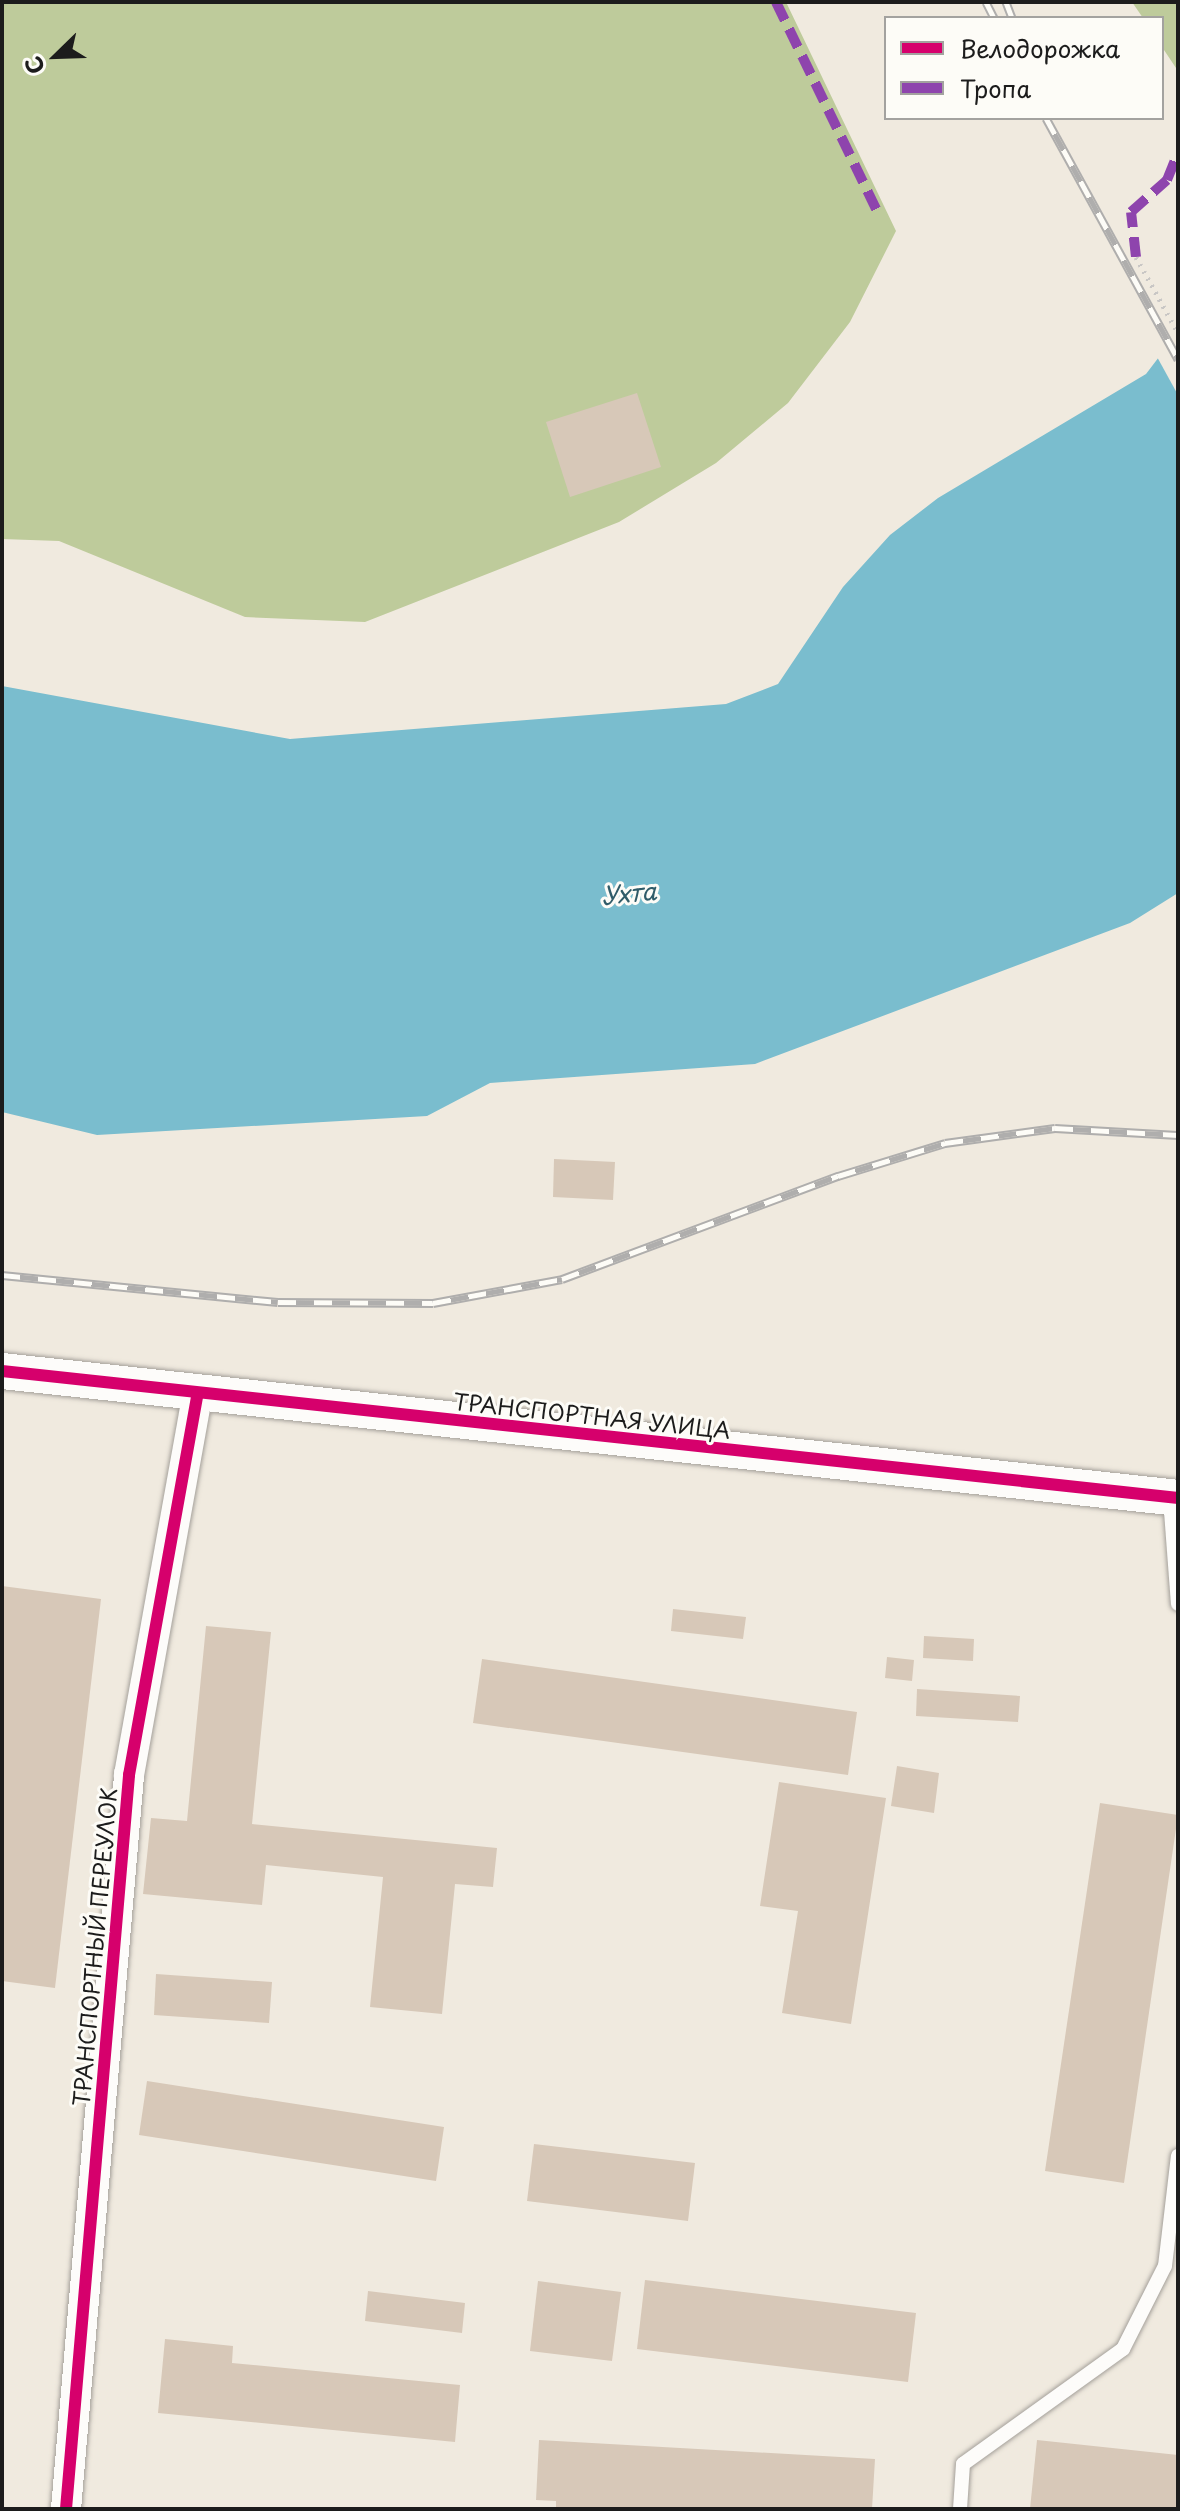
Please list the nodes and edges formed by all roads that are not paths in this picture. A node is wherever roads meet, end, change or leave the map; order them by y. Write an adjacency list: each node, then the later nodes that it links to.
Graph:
1 (2, 1371): 2 (street, ТРАНСПОРТНАЯ УЛИЦА)
2 (198, 1393): 3 (street, ТРАНСПОРТНАЯ УЛИЦА); 6 (street, ТРАНСПОРТНЫЙ ПЕРЕУЛОК)
3 (1174, 1498): 4 (lane)
4 (1178, 1604)
5 (1178, 2156): 7 (lane)
6 (66, 2509)
7 (960, 2509)

